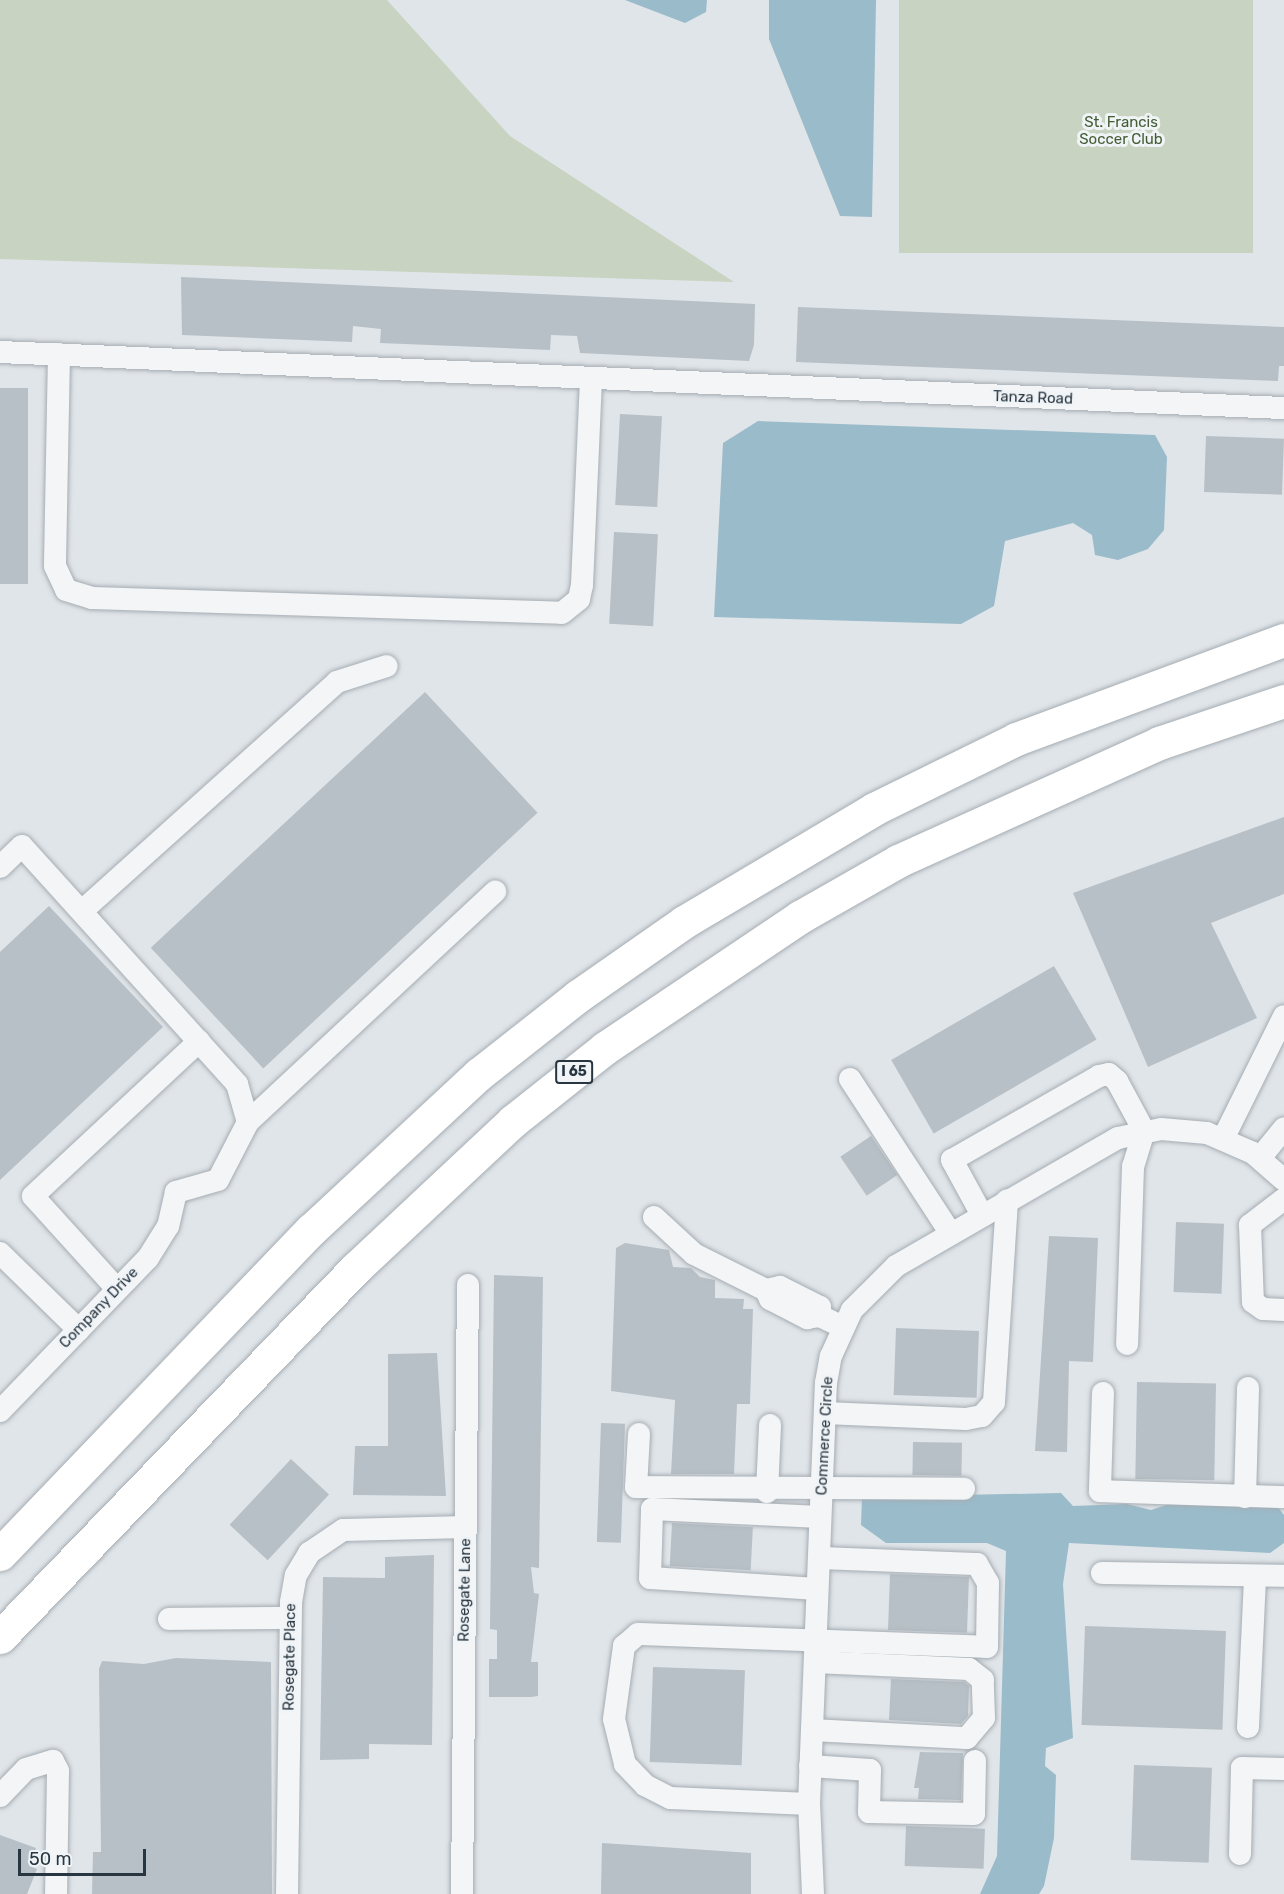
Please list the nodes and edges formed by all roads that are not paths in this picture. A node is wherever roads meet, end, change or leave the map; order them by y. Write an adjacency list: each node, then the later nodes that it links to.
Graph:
1 (0, 352): 2 (street, Tanza Road)
2 (60, 354): 3 (street, Tanza Road); 3 (street)
3 (591, 380): 4 (street, Tanza Road)
4 (1284, 408)
5 (1284, 640): 45 (highway)
6 (387, 666): 10 (street)
7 (1284, 700): 53 (highway, I 65)
8 (0, 867): 10 (street)
9 (495, 892): 14 (street)
10 (83, 910): 12 (street)
11 (1284, 1016): 17 (street)
12 (199, 1041): 14 (street); 27 (street)
13 (850, 1079): 24 (street)
14 (248, 1122): 27 (street, Company Drive)
15 (1284, 1128): 18 (street)
16 (1152, 1130): 17 (street); 21 (street, Commerce Circle); 22 (street); 31 (street)
17 (1223, 1139): 18 (street)
18 (1260, 1158): 19 (street)
19 (1284, 1180)
20 (1284, 1199): 28 (street)
21 (1007, 1200): 22 (street, Commerce Circle); 35 (street)
22 (982, 1215): 24 (street, Commerce Circle)
23 (654, 1217): 29 (street)
24 (951, 1234): 29 (street, Commerce Circle)
25 (0, 1253): 30 (street)
26 (468, 1286): 44 (street, Rosegate Lane)
27 (117, 1290): 30 (street, Company Drive)
28 (1284, 1310)
29 (843, 1327): 35 (street, Commerce Circle)
30 (79, 1330): 34 (street, Company Drive)
31 (1127, 1344)
32 (1248, 1388): 41 (street)
33 (1103, 1393): 41 (street)
34 (0, 1411)
35 (825, 1413): 39 (street, Commerce Circle)
36 (770, 1425): 40 (street)
37 (639, 1434): 40 (street)
38 (964, 1489): 39 (street)
39 (821, 1491): 40 (street); 43 (street, Commerce Circle)
40 (767, 1492)
41 (1245, 1497): 42 (street)
42 (1284, 1497)
43 (820, 1517): 46 (street, Commerce Circle); 50 (street)
44 (466, 1527): 51 (street, Rosegate Place); 65 (street, Rosegate Lane)
45 (0, 1554)
46 (819, 1558): 50 (street, Commerce Circle); 54 (street)
47 (1102, 1573): 48 (street)
48 (1255, 1576): 49 (street); 55 (street)
49 (1284, 1576)
50 (817, 1589): 54 (street, Commerce Circle)
51 (290, 1618): 52 (street); 64 (street, Rosegate Place)
52 (169, 1619)
53 (0, 1637)
54 (815, 1652): 56 (street, Commerce Circle); 56 (street); 61 (street)
55 (1248, 1727)
56 (812, 1730): 58 (street, Commerce Circle)
57 (975, 1761): 58 (street)
58 (810, 1766): 61 (street, Commerce Circle)
59 (1284, 1769): 62 (street)
60 (0, 1796): 63 (street)
61 (809, 1804): 66 (street, Commerce Circle)
62 (1239, 1854)
63 (56, 1894)
64 (287, 1894)
65 (462, 1894)
66 (813, 1894)

